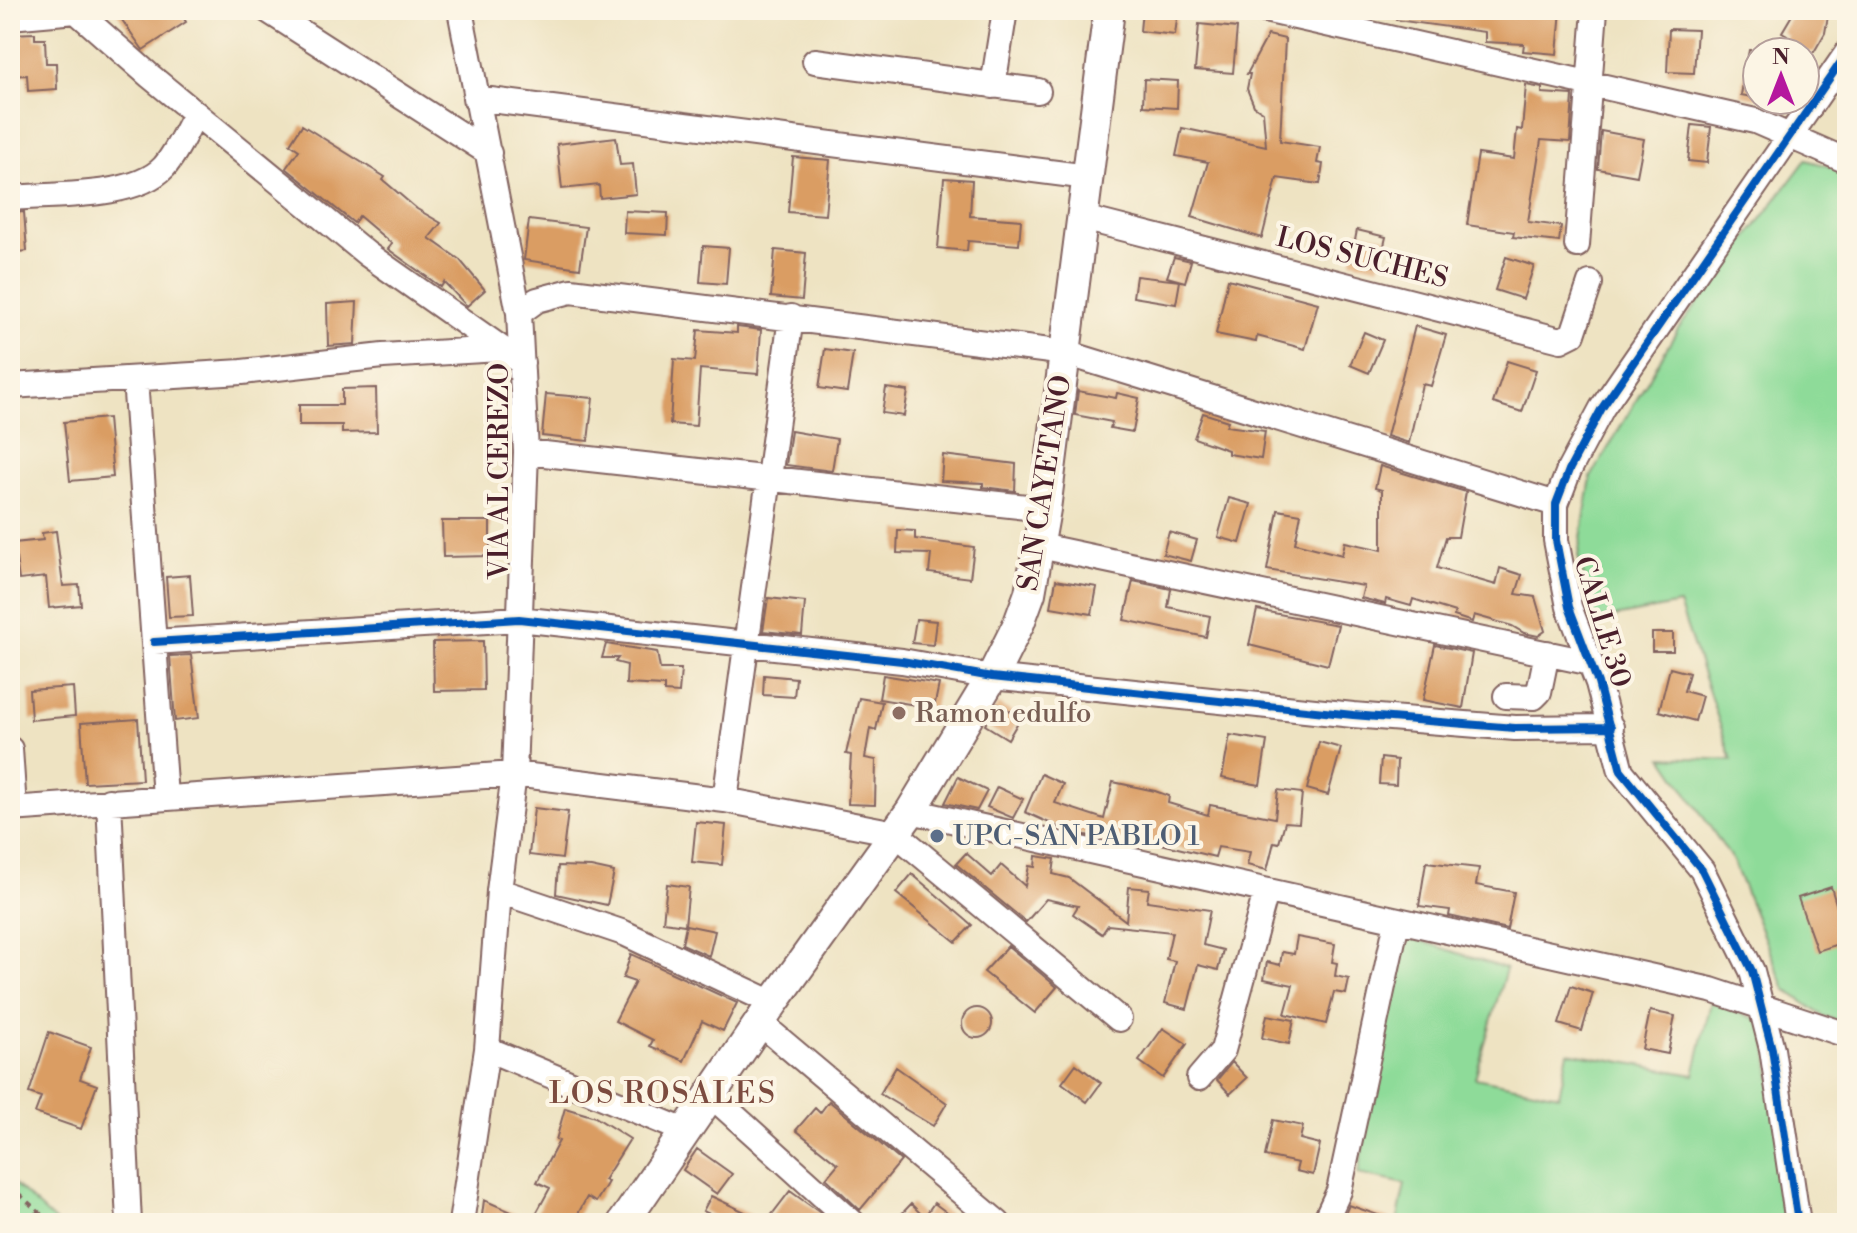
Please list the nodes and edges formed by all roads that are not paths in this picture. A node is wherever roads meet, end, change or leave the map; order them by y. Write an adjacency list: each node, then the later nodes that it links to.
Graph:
1 (76, 10): 8 (street); 16 (street)
2 (267, 10): 18 (street)
3 (460, 10): 15 (street, VIA AL CEREZO)
4 (1005, 10): 13 (street)
5 (1109, 10): 20 (main road, SAN CAYETANO)
6 (1265, 10): 9 (street)
7 (1595, 10): 12 (street)
8 (10, 17)
9 (1359, 20): 12 (street)
10 (1847, 53): 17 (street, CALLE 30)
11 (815, 61): 13 (street)
12 (1590, 81): 17 (street); 23 (street)
13 (993, 86): 14 (street)
14 (1038, 91)
15 (475, 98): 18 (street, VIA AL CEREZO); 20 (street)
16 (195, 114): 21 (street); 27 (street)
17 (1799, 141): 19 (street); 34 (street, CALLE 30)
18 (489, 153): 25 (street, VIA AL CEREZO)
19 (1847, 161)
20 (1088, 177): 22 (main road, SAN CAYETANO)
21 (10, 198)
22 (1083, 218): 24 (street, LOS SUCHES); 28 (main road, SAN CAYETANO)
23 (1577, 245)
24 (1590, 283)
25 (519, 313): 26 (street); 29 (street, VIA AL CEREZO)
26 (791, 317): 28 (street); 33 (street)
27 (499, 349): 29 (street); 30 (street)
28 (1066, 353): 34 (street); 35 (main road, SAN CAYETANO)
29 (522, 363): 32 (street, VIA AL CEREZO)
30 (135, 379): 31 (street); 38 (street)
31 (10, 386)
32 (526, 452): 33 (street); 37 (street, VIA AL CEREZO)
33 (768, 478): 35 (street); 39 (street)
34 (1556, 504): 41 (street, CALLE 30)
35 (1045, 509): 36 (main road, SAN CAYETANO)
36 (1040, 546): 40 (street); 42 (main road, SAN CAYETANO)
37 (519, 619): 38 (street); 39 (street); 46 (street, VIA AL CEREZO)
38 (154, 642): 47 (street)
39 (748, 643): 42 (street); 48 (street)
40 (1547, 653): 41 (street); 43 (street)
41 (1587, 662): 44 (street, CALLE 30)
42 (992, 677): 44 (street); 51 (main road, SAN CAYETANO)
43 (1506, 696)
44 (1611, 727): 55 (street, CALLE 30)
45 (10, 749): 50 (street)
46 (514, 774): 47 (street); 48 (street); 52 (street, VIA AL CEREZO)
47 (165, 797): 49 (street)
48 (725, 800): 51 (street)
49 (109, 801): 50 (street); 63 (street)
50 (12, 808)
51 (903, 822): 53 (street); 56 (main road, SAN CAYETANO); 57 (street)
52 (499, 891): 56 (street); 59 (street, VIA AL CEREZO)
53 (1266, 892): 54 (street); 60 (street)
54 (1397, 921): 55 (street); 68 (street)
55 (1764, 1007): 58 (street); 69 (street, CALLE 30)
56 (767, 1013): 61 (main road, SAN CAYETANO); 67 (street)
57 (1119, 1019)
58 (1847, 1035)
59 (487, 1049): 62 (street); 64 (street, VIA AL CEREZO)
60 (1199, 1078)
61 (711, 1095): 62 (main road, SAN CAYETANO); 66 (street)
62 (685, 1131): 65 (main road, SAN CAYETANO)
63 (129, 1223)
64 (461, 1223)
65 (623, 1223)
66 (853, 1223)
67 (998, 1223)
68 (1324, 1223)
69 (1798, 1223)

